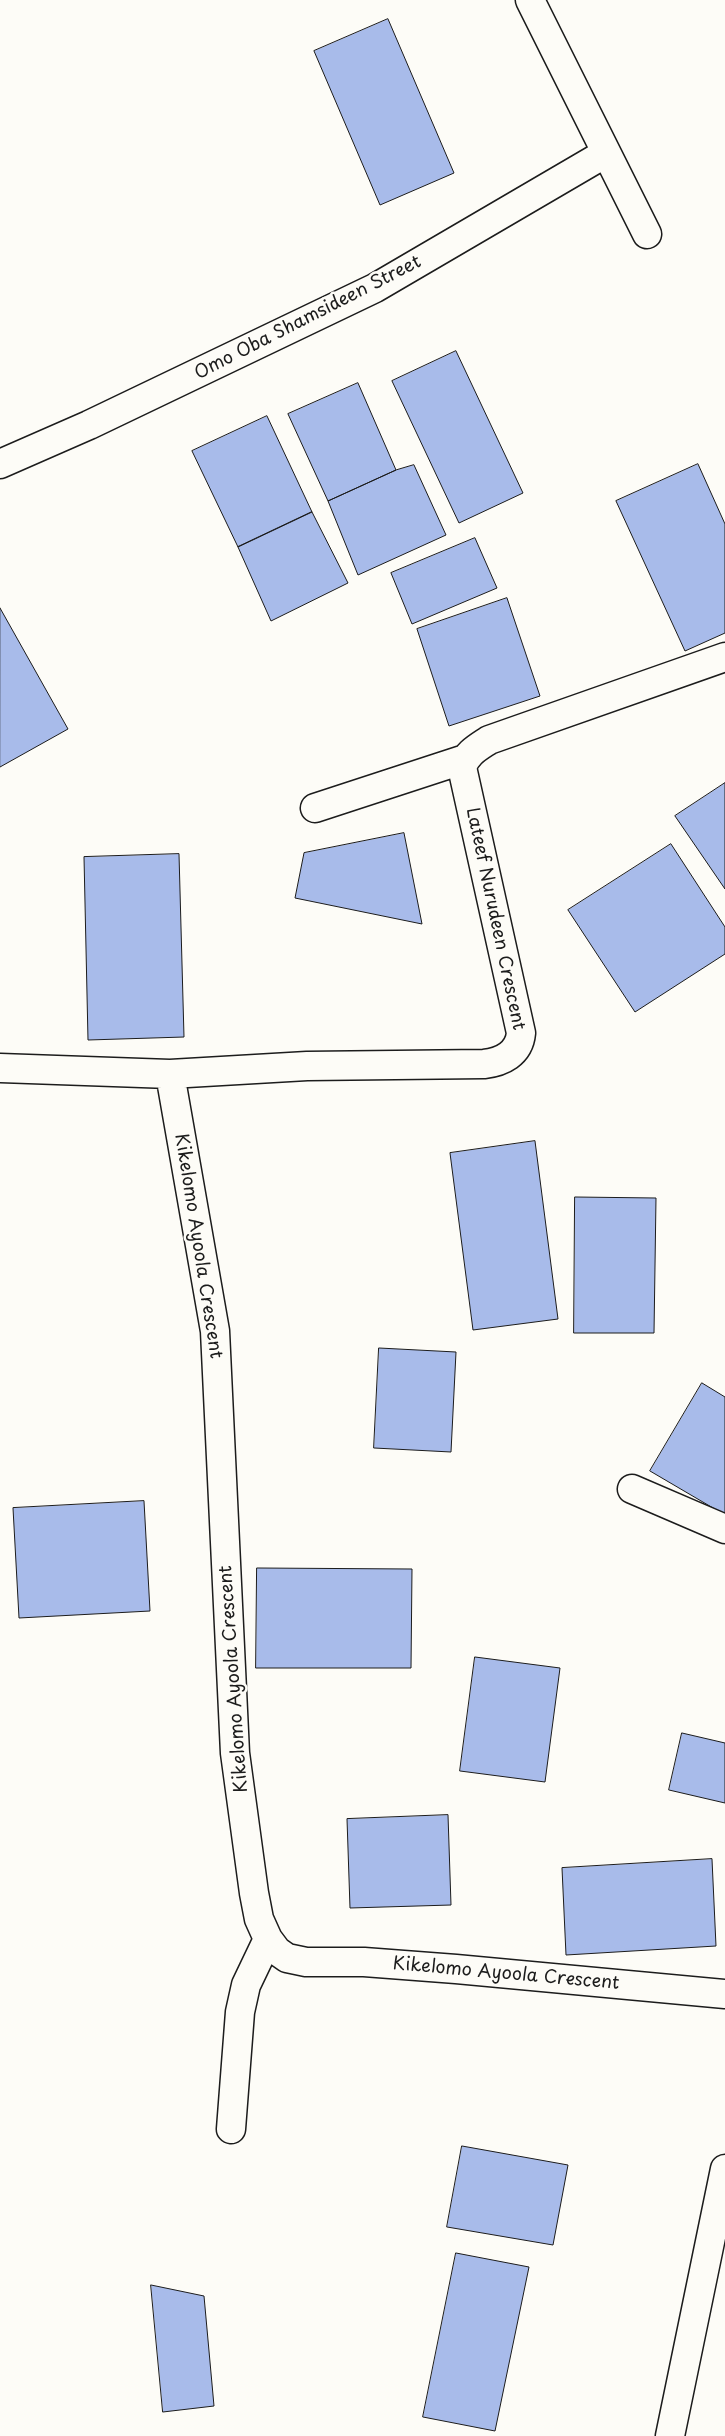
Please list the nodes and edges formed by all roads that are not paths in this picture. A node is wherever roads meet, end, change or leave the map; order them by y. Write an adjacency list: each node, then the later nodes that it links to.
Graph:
1 (530, 0): 2 (street)
2 (606, 153): 3 (street); 4 (street, Omo Oba Shamsideen Street)
3 (647, 234)
4 (0, 464)
5 (725, 657): 6 (street)
6 (465, 759): 7 (street); 9 (street, Lateef Nurudeen Crescent)
7 (316, 808)
8 (0, 1068): 9 (street, Lateef Nurudeen Crescent)
9 (170, 1074): 12 (street, Kikelomo Ayoola Crescent)
10 (632, 1489): 11 (street)
11 (725, 1529)
12 (268, 1939): 13 (street, Kikelomo Ayoola Crescent); 14 (street)
13 (725, 1994)
14 (231, 2129)
15 (725, 2169): 16 (street)
16 (670, 2436)

